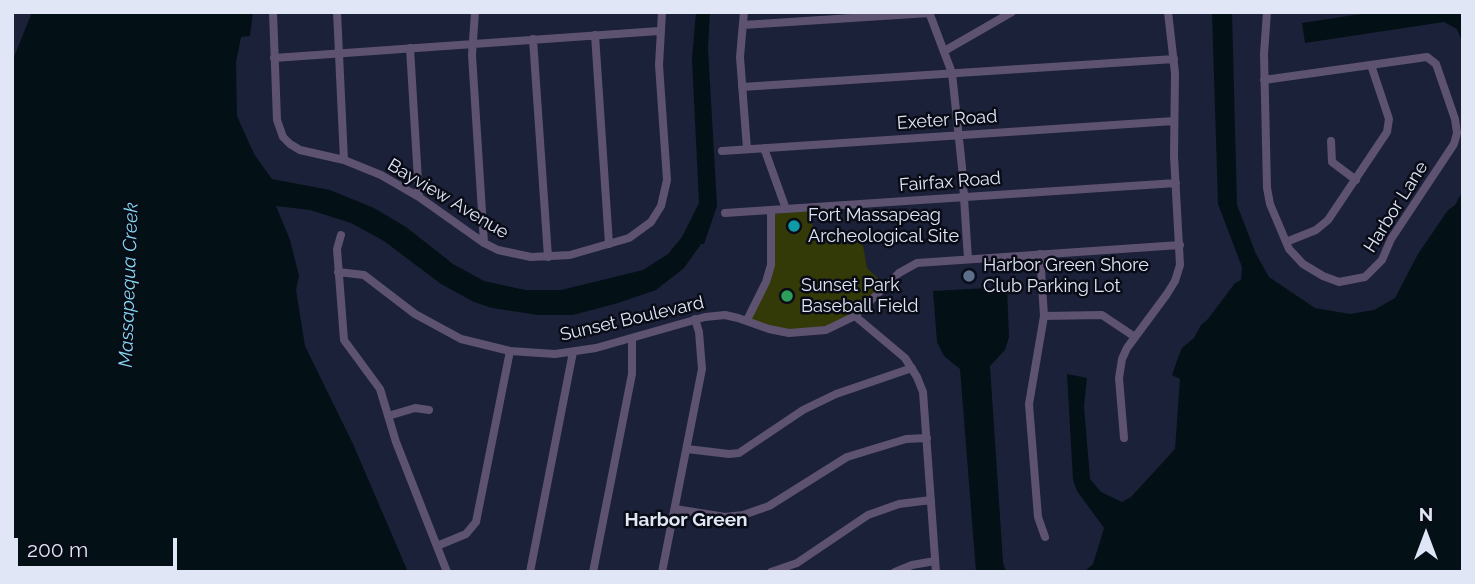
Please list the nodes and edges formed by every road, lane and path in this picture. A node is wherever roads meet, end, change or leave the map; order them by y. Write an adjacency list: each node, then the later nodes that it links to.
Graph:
1 (273, 12): 18 (street, Bayview Avenue)
2 (337, 12): 17 (street)
3 (475, 12): 14 (street)
4 (662, 12): 11 (street, Bayview Avenue)
5 (744, 12): 10 (street)
6 (929, 12): 10 (street); 16 (street)
7 (1012, 12): 16 (street)
8 (1168, 12): 19 (street)
9 (1266, 12): 22 (street, Harbor Lane)
10 (743, 25): 23 (street)
11 (659, 30): 12 (street); 41 (street, Bayview Avenue)
12 (595, 35): 13 (street); 41 (street)
13 (533, 39): 14 (street); 44 (street)
14 (473, 43): 15 (street); 40 (street)
15 (410, 47): 17 (street); 33 (street)
16 (946, 50): 21 (street)
17 (338, 53): 18 (street); 30 (street)
18 (274, 58): 30 (street, Bayview Avenue)
19 (1174, 59): 21 (street); 24 (street)
20 (1371, 65): 22 (street); 31 (street); 39 (street, Harbor Lane)
21 (952, 73): 23 (street); 25 (street)
22 (1264, 80): 39 (street, Harbor Lane)
23 (742, 87): 28 (street)
24 (1174, 121): 25 (street, Exeter Road); 32 (street)
25 (959, 135): 27 (street, Exeter Road); 34 (street)
26 (1331, 141): 31 (street)
27 (764, 148): 28 (street, Exeter Road); 36 (street)
28 (747, 149): 29 (street, Exeter Road)
29 (722, 151)
30 (344, 160): 33 (street, Bayview Avenue)
31 (1356, 180): 39 (street)
32 (1176, 183): 34 (street, Fairfax Road); 42 (street)
33 (419, 197): 40 (street, Bayview Avenue)
34 (964, 197): 36 (street, Fairfax Road); 45 (street)
35 (771, 209): 36 (street, Fairfax Road); 37 (street, Fairfax Road); 50 (street)
36 (786, 209)
37 (726, 213)
38 (341, 235): 46 (street)
39 (1286, 242)
40 (484, 243): 44 (street, Bayview Avenue)
41 (609, 244): 44 (street, Bayview Avenue)
42 (1180, 245): 43 (street, Sunset Boulevard); 51 (street)
43 (1040, 254): 45 (street, Sunset Boulevard); 48 (street)
44 (548, 257)
45 (968, 259): 47 (street, Sunset Boulevard)
46 (338, 272): 53 (street, Sunset Boulevard); 57 (street)
47 (855, 316): 50 (street, Sunset Boulevard); 55 (street)
48 (1044, 316): 51 (street); 63 (street)
49 (695, 319): 50 (street, Sunset Boulevard); 52 (street, Sunset Boulevard); 60 (street)
50 (747, 320)
51 (1135, 337): 59 (street)
52 (632, 338): 54 (street, Sunset Boulevard); 69 (street)
53 (510, 351): 54 (street, Sunset Boulevard); 64 (street)
54 (573, 352): 68 (street)
55 (912, 368): 58 (street); 60 (street)
56 (429, 410): 57 (street)
57 (388, 416): 64 (street)
58 (927, 438): 61 (street); 62 (street)
59 (1124, 438)
60 (687, 449): 62 (street)
61 (931, 500): 65 (street); 71 (street)
62 (675, 509): 66 (street)
63 (1045, 537)
64 (437, 546): 67 (street)
65 (935, 561): 72 (street); 73 (street)
66 (663, 571): 70 (street)
67 (447, 572)
68 (530, 572)
69 (593, 572)
70 (675, 572)
71 (771, 572)
72 (895, 572)
73 (936, 572)

